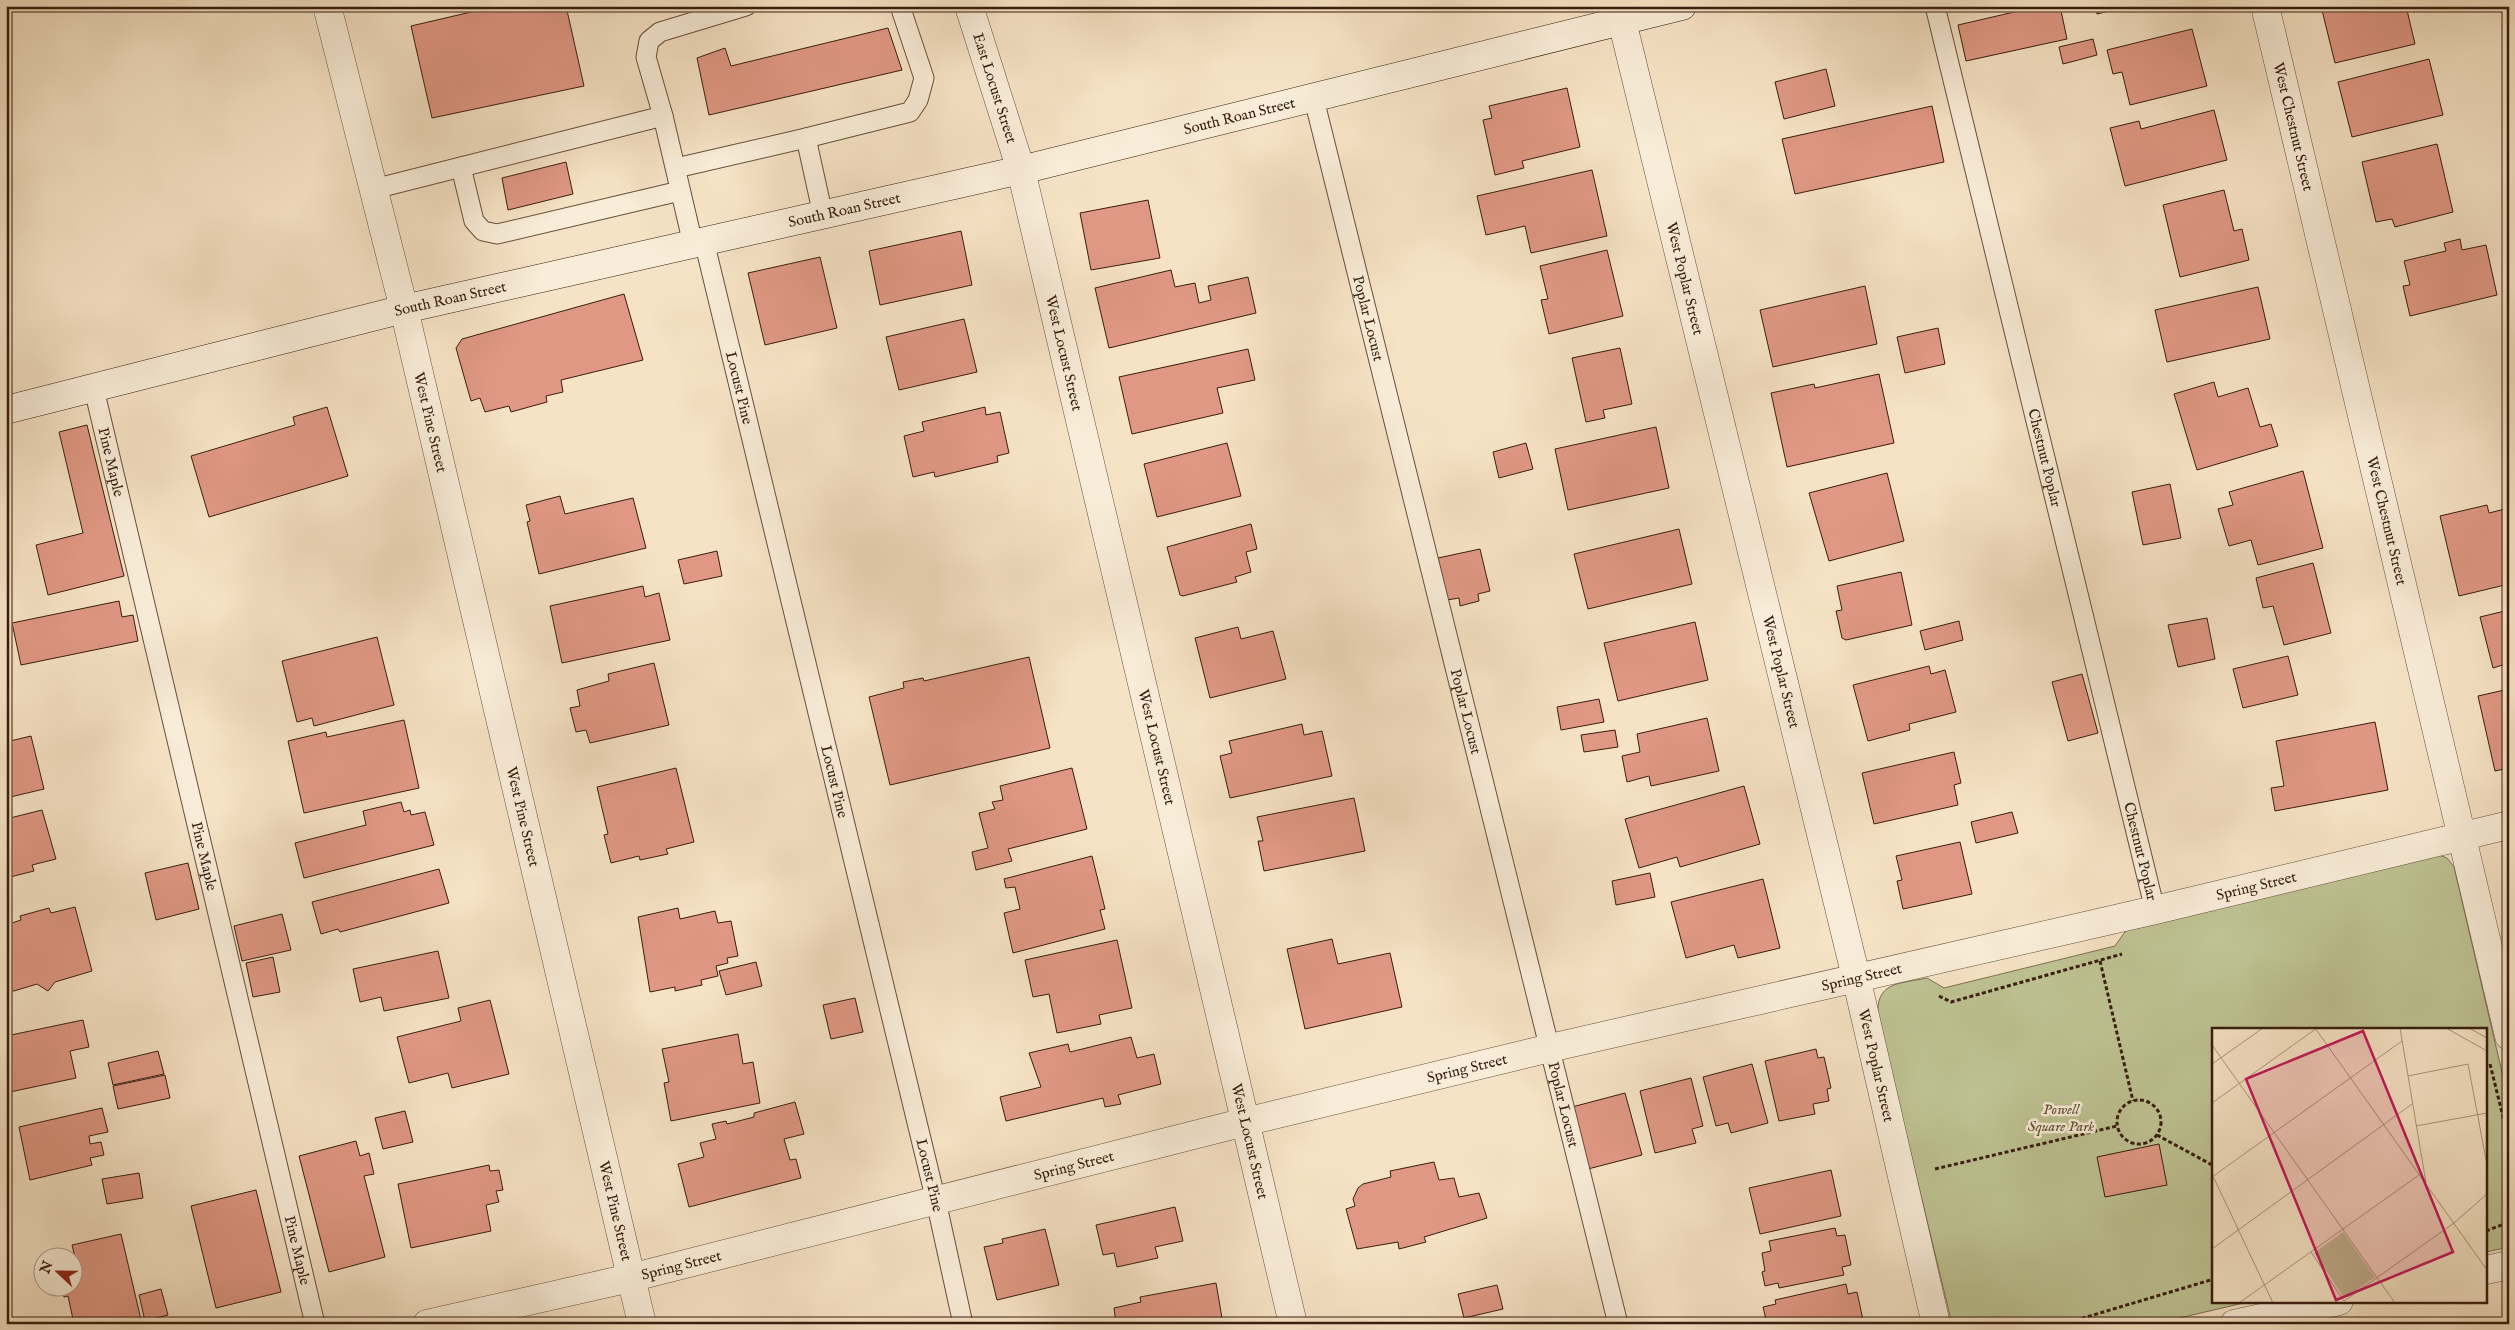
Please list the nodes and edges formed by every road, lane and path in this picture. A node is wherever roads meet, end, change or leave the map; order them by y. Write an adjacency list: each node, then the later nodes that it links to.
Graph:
1 (327, 6): 15 (street, West Pine Street)
2 (746, 6): 10 (lane, Locust Pine)
3 (900, 6): 11 (lane)
4 (968, 6): 14 (street, East Locust Street)
5 (1682, 6): 8 (street, South Roan Street)
6 (1934, 6): 24 (lane, Chestnut Poplar)
7 (2264, 6): 23 (street, West Chestnut Street)
8 (1622, 22): 9 (street, South Roan Street); 27 (street, West Poplar Street)
9 (1314, 98): 14 (street, South Roan Street); 30 (lane, Poplar Locust)
10 (663, 116): 12 (lane); 13 (lane, Locust Pine)
11 (806, 138): 13 (lane); 17 (lane)
12 (460, 167): 15 (lane); 16 (lane)
13 (676, 168): 16 (lane, Locust Pine)
14 (1021, 170): 17 (street, South Roan Street); 33 (street, West Locust Street)
15 (374, 189): 19 (street, West Pine Street)
16 (680, 191): 18 (lane, Locust Pine)
17 (824, 214): 18 (street, South Roan Street)
18 (698, 243): 19 (street, South Roan Street); 39 (lane, Locust Pine)
19 (404, 309): 20 (street, South Roan Street); 44 (street, West Pine Street)
20 (94, 389): 21 (street, South Roan Street); 47 (lane, Pine Maple)
21 (6, 410)
22 (2509, 824): 23 (street, Spring Street)
23 (2462, 836): 24 (street, Spring Street); 29 (street, West Chestnut Street)
24 (2155, 910): 27 (street, Spring Street)
25 (2126, 952): 26 (path)
26 (2100, 961): 28 (path); 32 (path)
27 (1856, 977): 30 (street, Spring Street); 38 (street, West Poplar Street)
28 (1934, 994)
29 (2509, 1036)
30 (1550, 1048): 33 (street, Spring Street); 52 (lane, Poplar Locust)
31 (2488, 1060): 36 (path)
32 (2133, 1101): 34 (path); 35 (path)
33 (1245, 1122): 39 (street, Spring Street); 51 (street, West Locust Street)
34 (2117, 1126): 35 (path); 38 (path)
35 (2157, 1135): 37 (path)
36 (2509, 1141)
37 (2212, 1165)
38 (1902, 1177): 53 (street, West Poplar Street)
39 (936, 1201): 44 (street, Spring Street); 50 (lane, Locust Pine)
40 (2509, 1220): 41 (path)
41 (2488, 1230)
42 (2509, 1265): 43 (street)
43 (2488, 1270)
44 (630, 1278): 48 (street, Spring Street); 49 (street, West Pine Street)
45 (2212, 1281): 54 (path)
46 (2334, 1302): 55 (street)
47 (315, 1324)
48 (427, 1324)
49 (642, 1324)
50 (963, 1324)
51 (1293, 1324)
52 (1618, 1324)
53 (1936, 1324)
54 (2063, 1324)
55 (2234, 1324)

